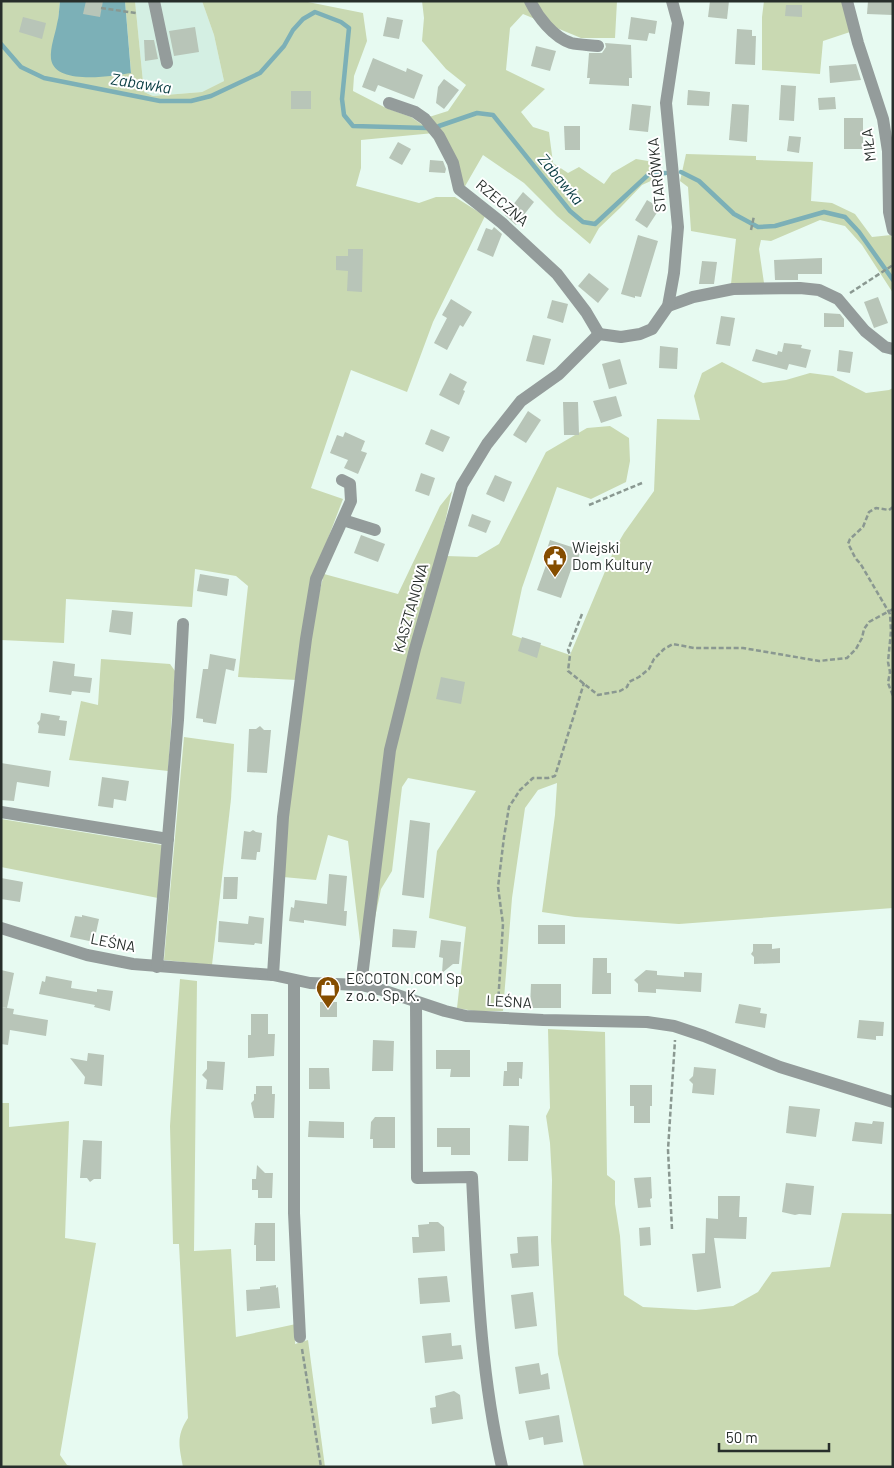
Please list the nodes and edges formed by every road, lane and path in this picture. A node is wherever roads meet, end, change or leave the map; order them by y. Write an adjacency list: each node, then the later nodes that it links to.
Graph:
1 (154, 1): 8 (street)
2 (530, 1): 7 (street)
3 (672, 1): 15 (street, STARÓWKA)
4 (847, 1): 12 (street, MIŁA)
5 (101, 8): 6 (path)
6 (136, 13)
7 (598, 46)
8 (167, 63)
9 (389, 103): 16 (street, RZECZNA)
10 (754, 216): 11 (path)
11 (751, 230)
12 (893, 230)
13 (893, 264): 14 (path)
14 (838, 299): 15 (street); 17 (street)
15 (668, 306): 16 (street, STARÓWKA)
16 (599, 334): 36 (street, KASZTANOWA)
17 (893, 349)
18 (342, 480): 22 (street)
19 (642, 483): 20 (path)
20 (589, 505)
21 (893, 506): 25 (path)
22 (342, 520): 23 (street); 34 (street)
23 (375, 530)
24 (893, 609): 25 (path)
25 (888, 611): 28 (path); 29 (path)
26 (582, 614): 28 (path)
27 (183, 624): 31 (street)
28 (584, 683): 38 (path)
29 (893, 696)
30 (1, 812): 31 (street)
31 (168, 839): 33 (street)
32 (1, 928): 33 (street, LEŚNA)
33 (157, 967): 34 (street, LEŚNA)
34 (273, 975): 35 (street, LEŚNA)
35 (294, 980): 36 (street, LEŚNA); 42 (street)
36 (361, 985): 37 (street, LEŚNA)
37 (416, 1002): 39 (street, LEŚNA); 44 (street)
38 (497, 1011)
39 (674, 1026): 40 (street, LEŚNA); 41 (path)
40 (893, 1102)
41 (672, 1229)
42 (300, 1338): 43 (path)
43 (321, 1467)
44 (502, 1467)

